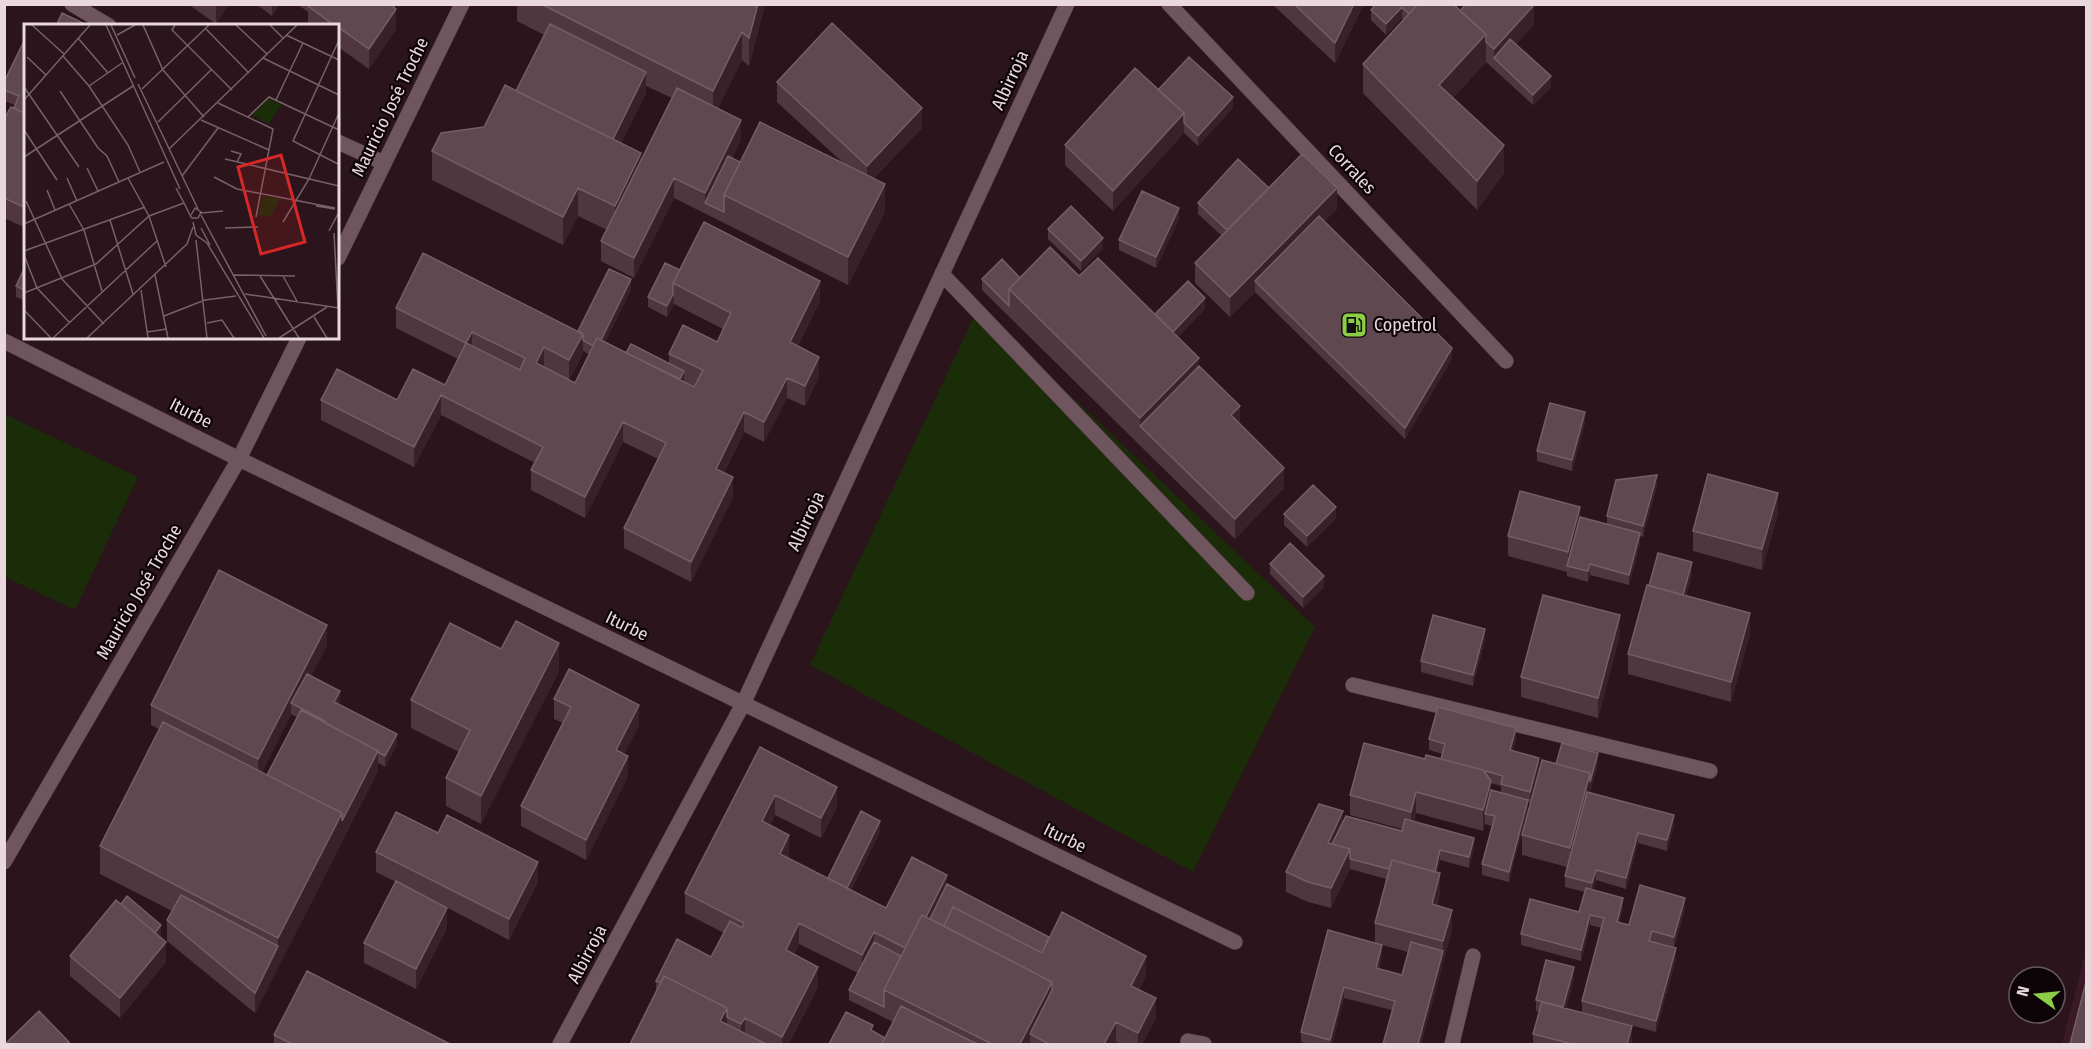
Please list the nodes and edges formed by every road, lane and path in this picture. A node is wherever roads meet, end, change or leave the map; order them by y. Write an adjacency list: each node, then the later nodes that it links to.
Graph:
1 (72, 4): 5 (street)
2 (462, 4): 7 (street, Mauricio José Troche)
3 (1067, 4): 9 (street, Albirroja)
4 (1169, 4): 12 (street, Corrales)
5 (106, 24)
6 (339, 142): 7 (street)
7 (384, 163): 8 (street, Mauricio José Troche)
8 (339, 256)
9 (942, 274): 14 (street); 16 (street, Albirroja)
10 (299, 339): 13 (street, Mauricio José Troche)
11 (4, 341): 13 (street, Iturbe)
12 (1506, 361)
13 (239, 459): 16 (street, Iturbe); 18 (street, Mauricio José Troche)
14 (1247, 593)
15 (1353, 685): 17 (street)
16 (743, 704): 19 (street, Iturbe); 22 (street, Albirroja)
17 (1710, 771)
18 (4, 862)
19 (1235, 942)
20 (1473, 956): 24 (street)
21 (1188, 1041): 23 (street)
22 (560, 1044)
23 (1204, 1044)
24 (1452, 1044)

